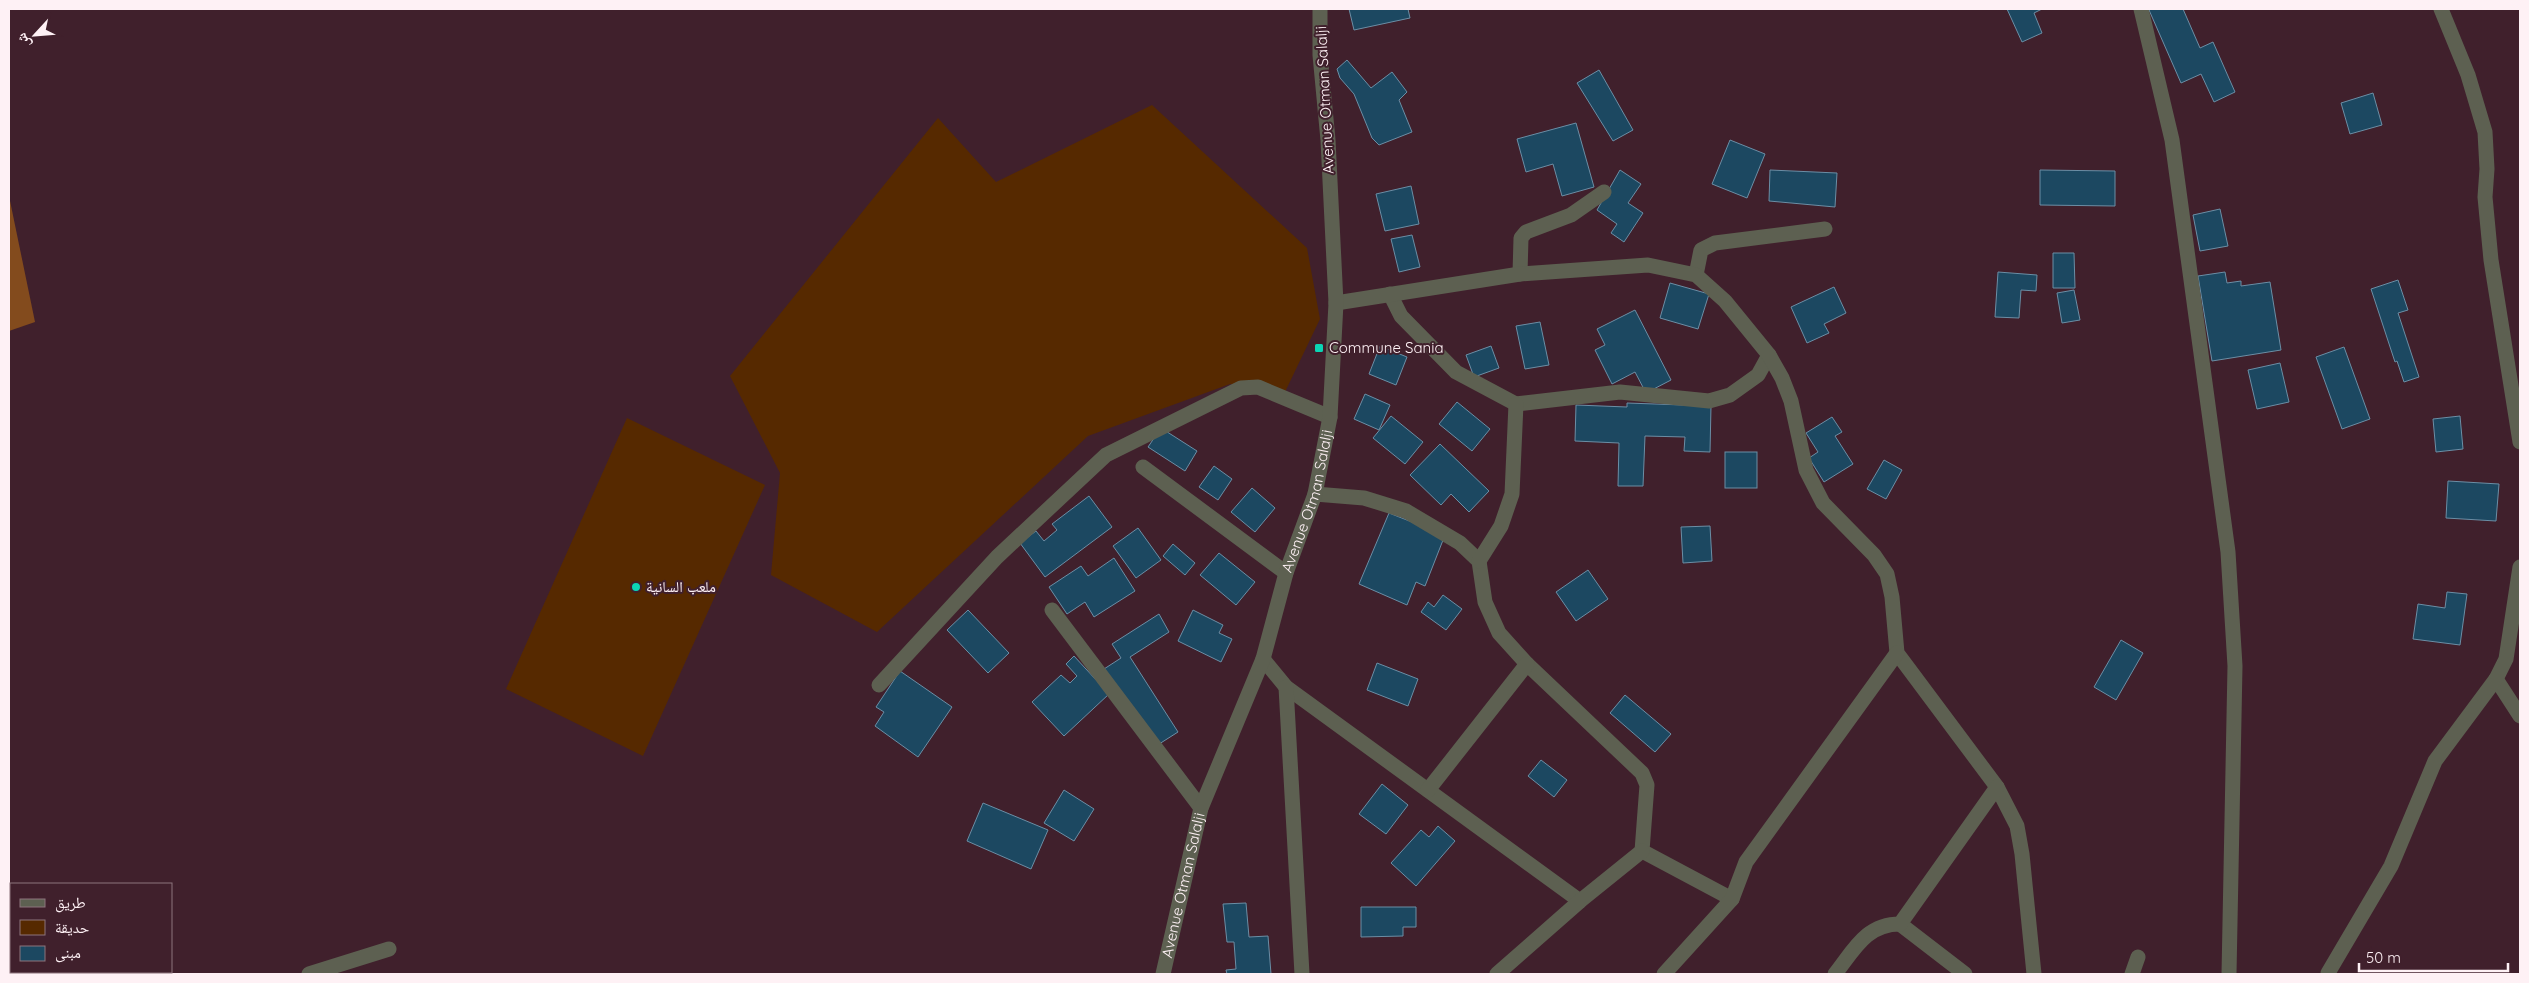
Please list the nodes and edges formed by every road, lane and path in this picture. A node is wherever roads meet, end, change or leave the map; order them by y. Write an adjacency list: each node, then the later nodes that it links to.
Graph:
1 (1320, 9): 9 (street, Avenue Otman Salalji)
2 (2140, 9): 45 (street)
3 (2441, 9): 13 (street)
4 (1604, 192): 6 (street)
5 (1825, 229): 7 (street)
6 (1520, 274): 7 (street); 8 (street)
7 (1696, 275): 10 (street)
8 (1390, 294): 9 (street); 11 (street)
9 (1336, 302): 12 (street, Avenue Otman Salalji)
10 (1770, 355): 11 (street); 20 (street)
11 (1516, 404): 16 (street)
12 (1330, 417): 15 (street, Avenue Otman Salalji); 24 (street)
13 (2520, 442)
14 (1143, 467): 18 (street)
15 (1315, 494): 16 (street); 18 (street, Avenue Otman Salalji)
16 (1479, 561): 22 (street)
17 (2520, 567): 23 (street)
18 (1286, 573): 21 (street, Avenue Otman Salalji)
19 (1052, 610): 29 (street)
20 (1897, 653): 27 (street); 31 (street)
21 (1263, 659): 25 (street); 29 (street, Avenue Otman Salalji)
22 (1527, 664): 28 (street); 30 (street)
23 (2496, 679): 26 (street); 46 (street)
24 (879, 685)
25 (1286, 687): 28 (street); 38 (street)
26 (2520, 716)
27 (1997, 787): 33 (street); 43 (street)
28 (1428, 790): 32 (street)
29 (1201, 808): 37 (street, Avenue Otman Salalji)
30 (1642, 851): 31 (street); 32 (street)
31 (1732, 899): 40 (street)
32 (1580, 901): 39 (street)
33 (1900, 924): 41 (street); 42 (street)
34 (388, 950): 36 (street)
35 (2138, 957): 44 (street)
36 (309, 974)
37 (1163, 974)
38 (1302, 974)
39 (1497, 974)
40 (1664, 974)
41 (1834, 974)
42 (1965, 974)
43 (2034, 974)
44 (2132, 974)
45 (2229, 974)
46 (2329, 974)

